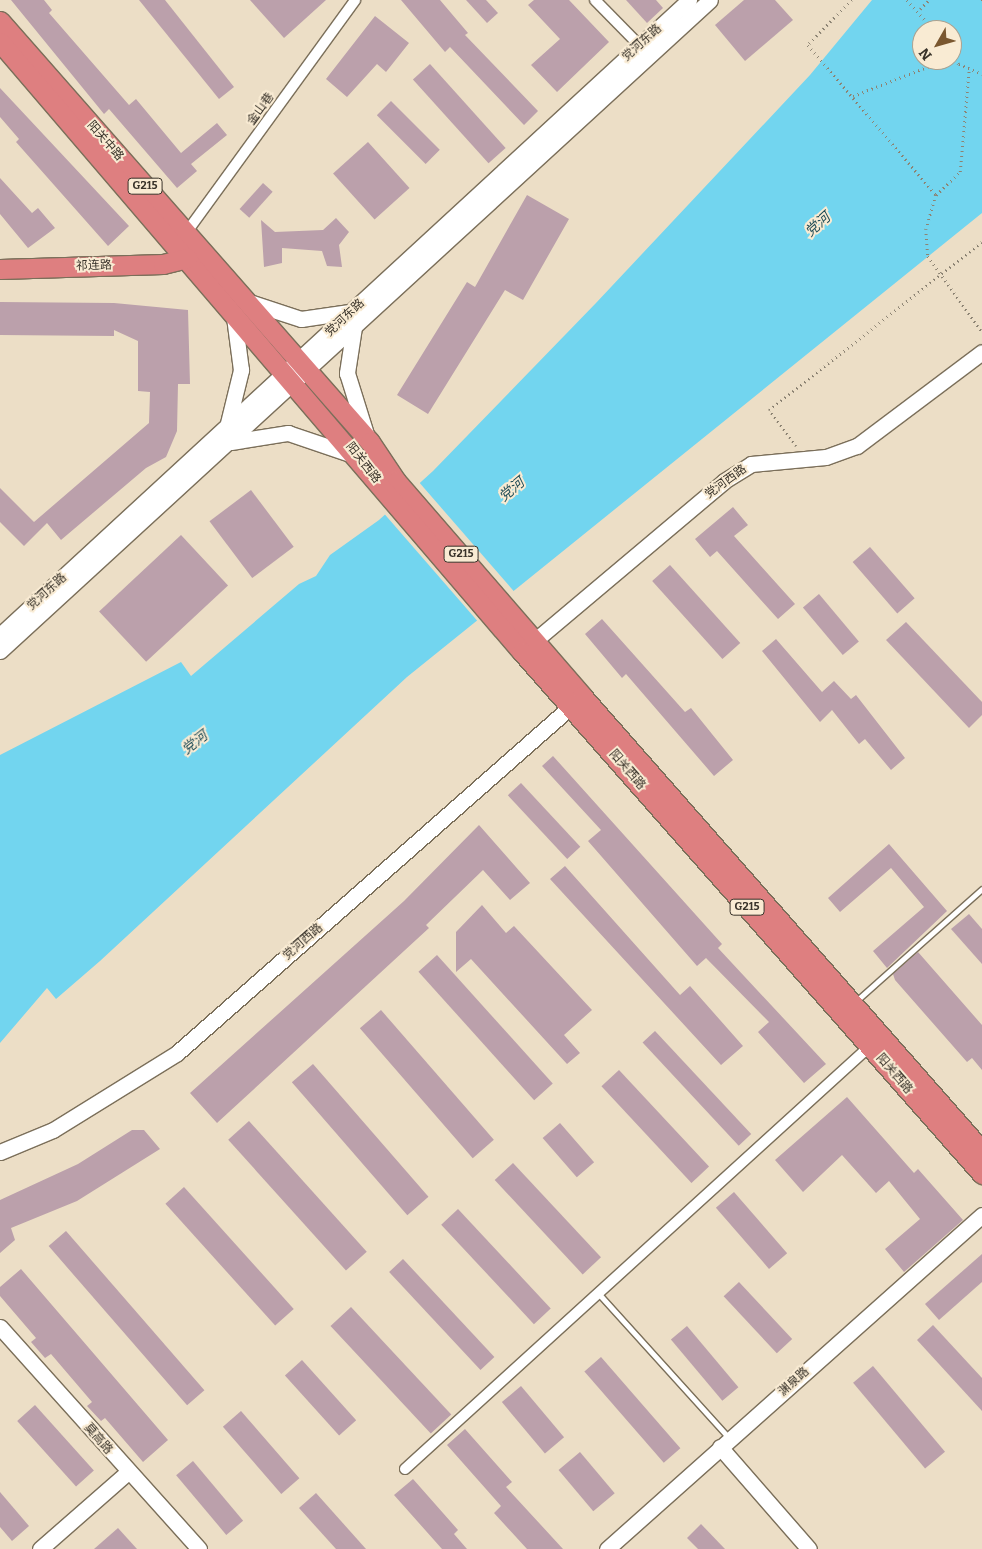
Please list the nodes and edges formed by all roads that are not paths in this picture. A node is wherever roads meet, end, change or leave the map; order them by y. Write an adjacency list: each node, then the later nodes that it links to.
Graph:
1 (355, 0): 8 (street, 金山巷)
2 (594, 0): 7 (street)
3 (689, 0): 7 (main road, 党河东路)
4 (710, 0): 13 (main road, 党河东路)
5 (0, 21): 8 (highway, 阳关中路 / G215)
6 (0, 42): 9 (highway, 阳关中路)
7 (639, 45): 12 (main road, 党河东路)
8 (186, 233): 11 (highway, 阳关中路 / G215)
9 (187, 258): 10 (highway, 祁连路); 11 (highway, 阳关中路 / G215)
10 (0, 269)
11 (239, 306): 12 (main road); 15 (highway, 阳关中路 / G215); 16 (main road)
12 (353, 311): 15 (main road, 党河东路)
13 (354, 327): 15 (main road, 党河东路); 18 (main road)
14 (982, 352): 20 (main road, 党河西路)
15 (292, 367): 16 (main road, 党河东路); 17 (main road, 党河东路); 18 (highway, 阳关西路 / G215)
16 (227, 426): 19 (main road, 党河东路)
17 (228, 443): 18 (main road); 21 (main road, 党河东路)
18 (365, 450): 20 (highway, 阳关西路 / G215)
19 (0, 635)
20 (524, 639): 22 (highway, 阳关西路 / G215)
21 (0, 651)
22 (576, 702): 24 (highway, 阳关西路 / G215); 27 (main road, 党河西路)
23 (982, 890): 24 (lane)
24 (847, 1009): 25 (highway, 阳关西路 / G215); 26 (highway, 阳关西路 / G215)
25 (870, 1046): 28 (highway, 阳关西路 / G215); 30 (street)
26 (982, 1151)
27 (0, 1152)
28 (982, 1174)
29 (982, 1216): 32 (main road, 渊泉路)
30 (598, 1294): 32 (lane); 33 (street)
31 (0, 1326): 34 (main road, 莫高路)
32 (725, 1443): 37 (main road, 渊泉路); 38 (main road)
33 (405, 1469)
34 (128, 1472): 35 (main road); 36 (main road, 莫高路)
35 (40, 1549)
36 (199, 1549)
37 (607, 1549)
38 (809, 1549)

